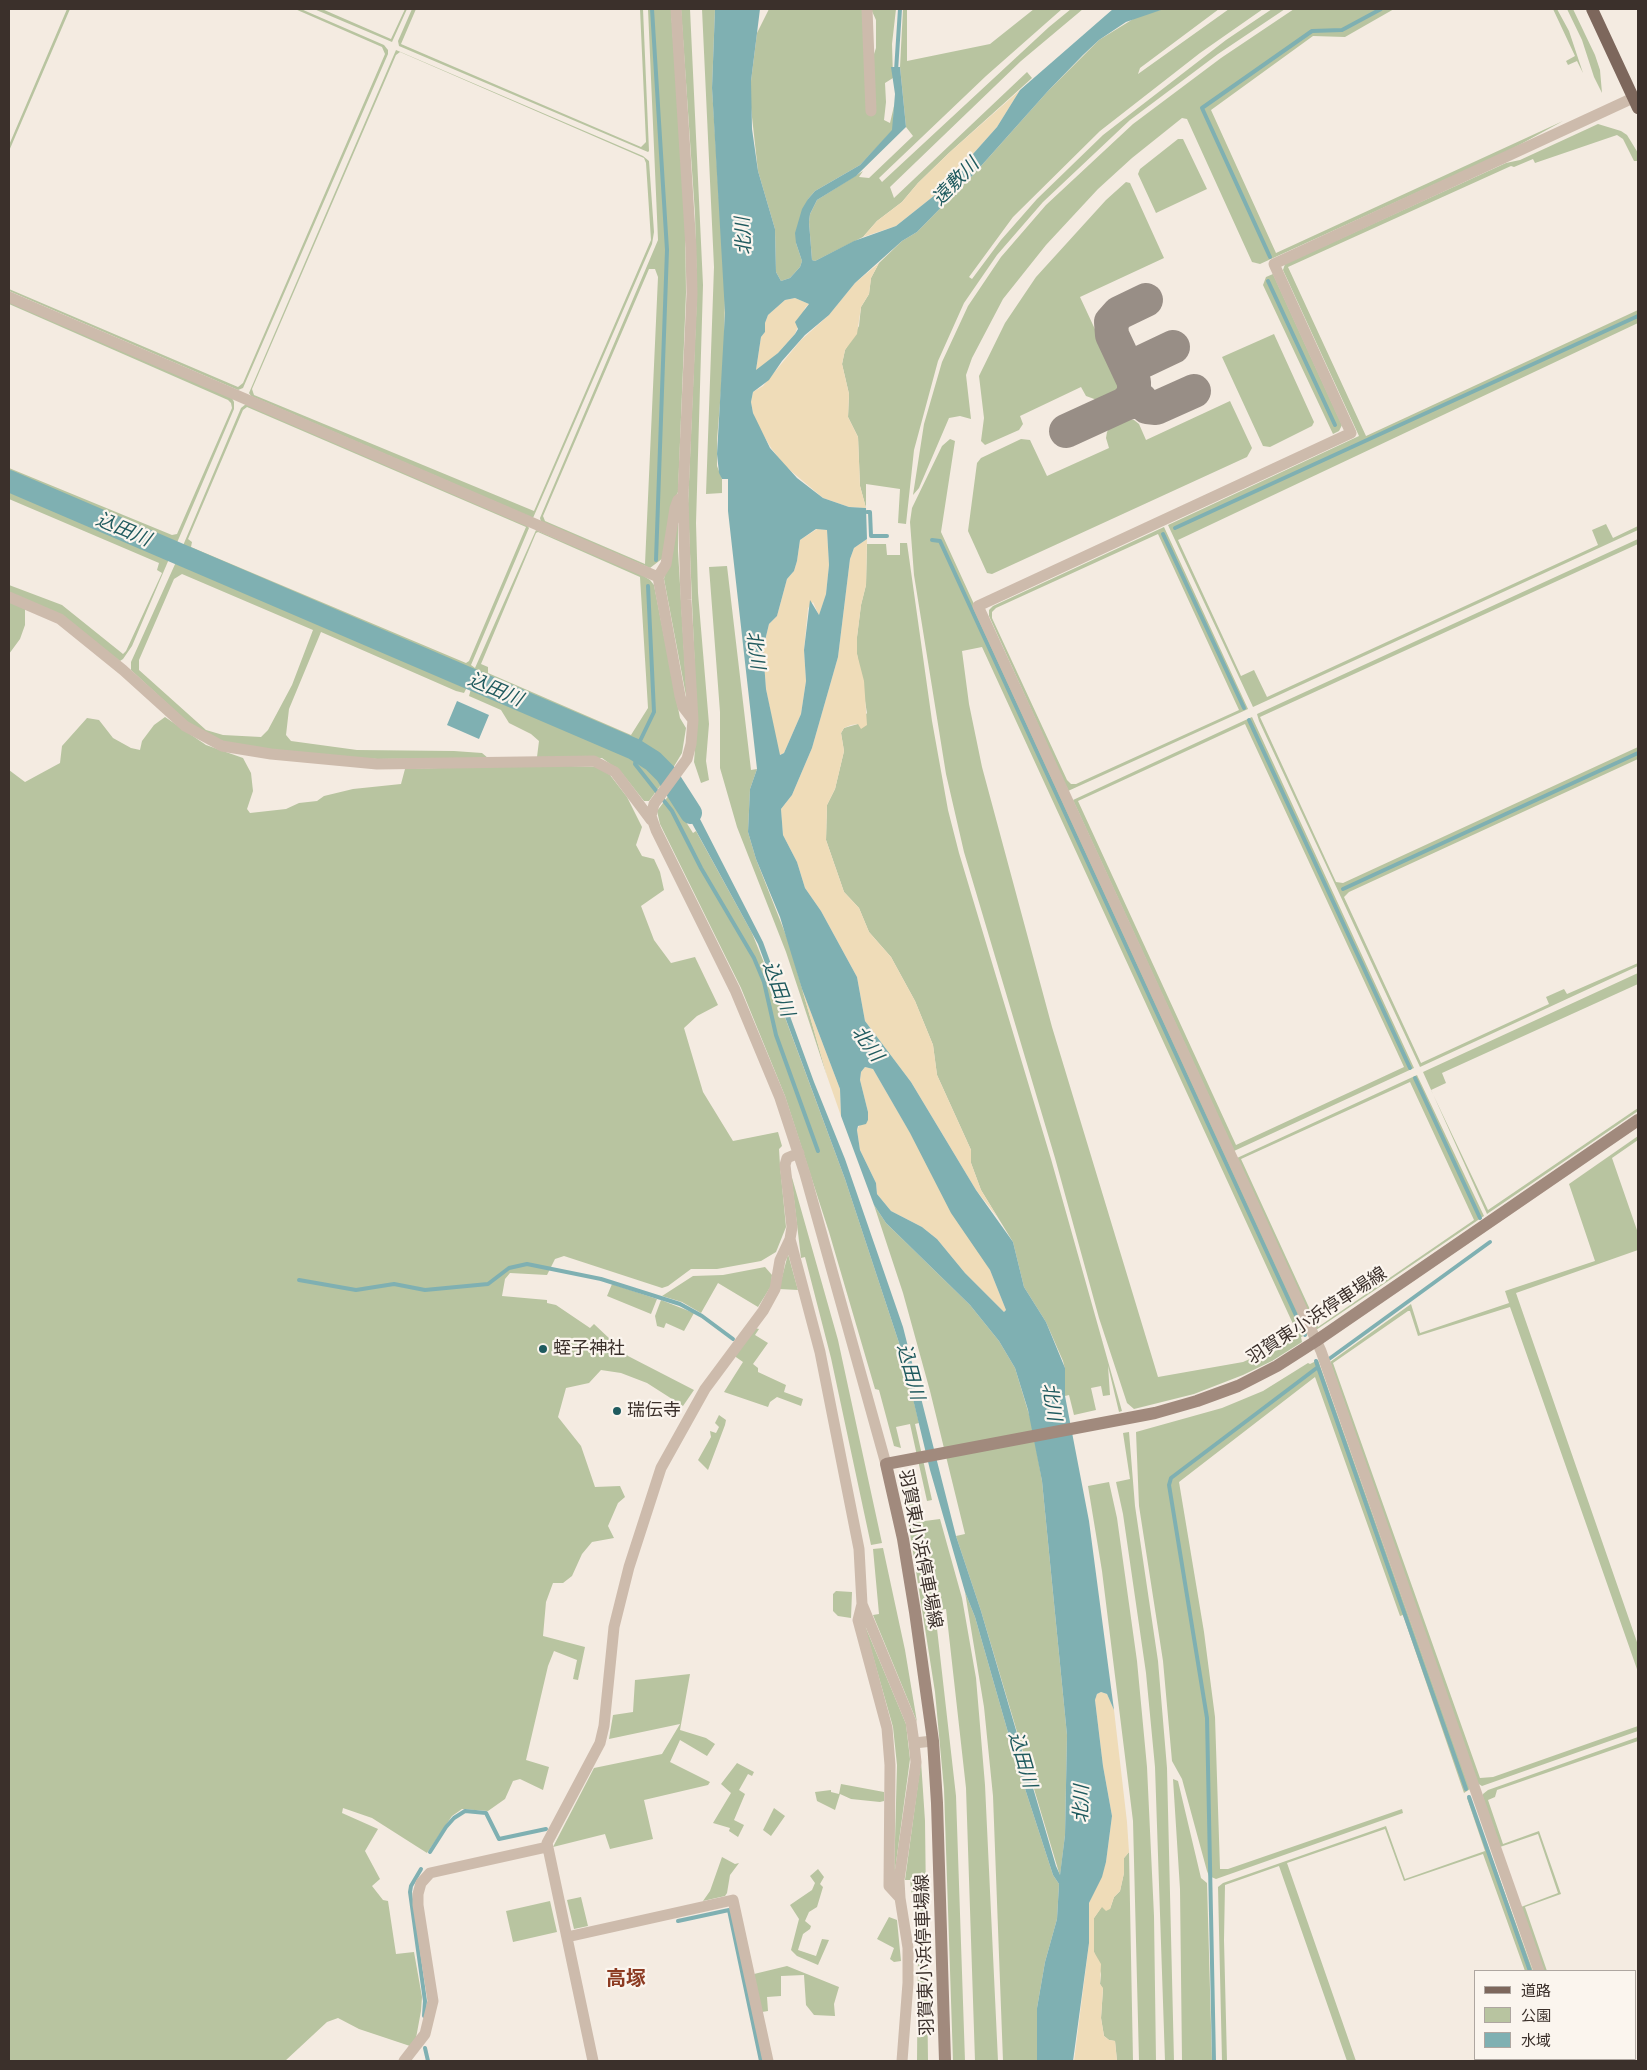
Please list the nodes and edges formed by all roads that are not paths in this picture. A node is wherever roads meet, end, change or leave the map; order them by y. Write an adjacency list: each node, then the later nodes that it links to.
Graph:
1 (676, 9): 7 (street)
2 (867, 9): 5 (street)
3 (1592, 9): 4 (main road)
4 (1637, 101): 15 (street)
5 (872, 111)
6 (9, 297): 8 (street)
7 (683, 496): 8 (street); 10 (street)
8 (658, 577): 10 (street)
9 (9, 597): 11 (street)
10 (693, 720): 11 (street)
11 (652, 822): 13 (street)
12 (1638, 1120): 15 (main road, 羽賀東小浜停車場線)
13 (799, 1154): 14 (street); 16 (street)
14 (790, 1239): 17 (street); 20 (street)
15 (1316, 1341): 16 (main road, 羽賀東小浜停車場線); 23 (street)
16 (886, 1464): 18 (main road, 羽賀東小浜停車場線)
17 (862, 1604): 19 (street); 21 (street)
18 (933, 1741): 19 (street); 28 (main road, 羽賀東小浜停車場線)
19 (914, 1743): 21 (street)
20 (547, 1847): 22 (street); 24 (street)
21 (900, 1898): 27 (street)
22 (567, 1937): 25 (street); 26 (street)
23 (1539, 1970)
24 (404, 2061)
25 (593, 2061)
26 (768, 2061)
27 (902, 2061)
28 (945, 2061)

